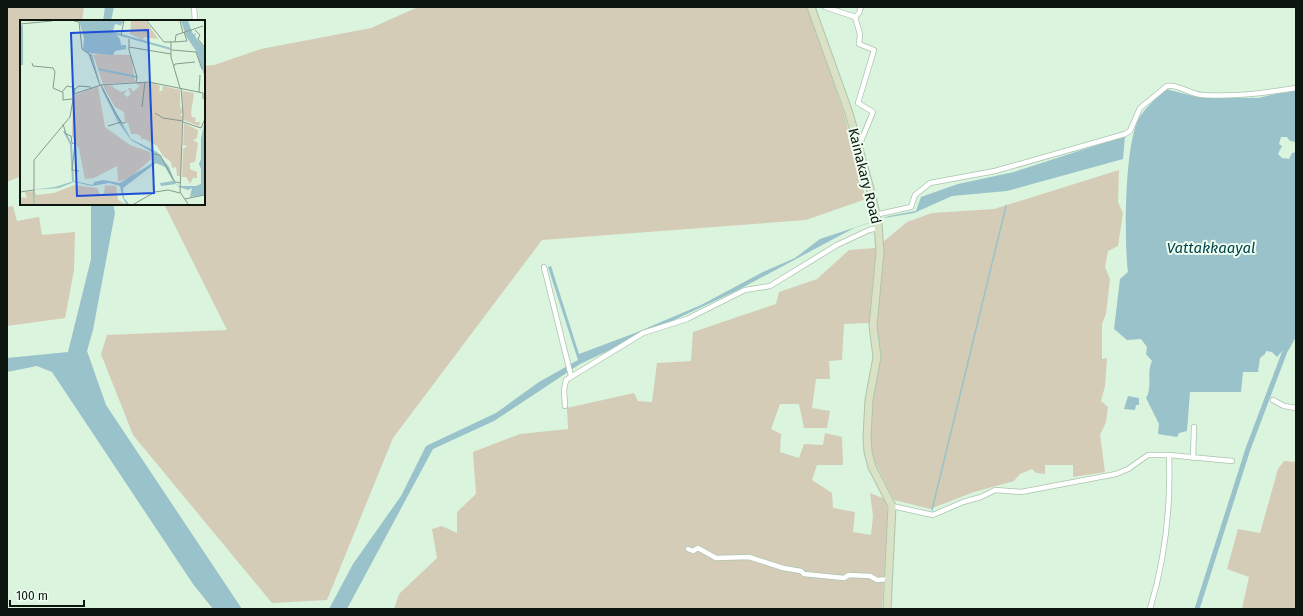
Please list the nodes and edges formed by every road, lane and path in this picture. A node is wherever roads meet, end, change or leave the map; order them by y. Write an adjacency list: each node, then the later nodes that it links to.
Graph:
1 (194, 7): 6 (street)
2 (811, 7): 8 (main road, Kainakary Road)
3 (825, 7): 5 (street)
4 (861, 7): 5 (street)
5 (855, 17): 8 (street)
6 (195, 20)
7 (1296, 88): 9 (street)
8 (859, 146): 9 (main road, Kainakary Road)
9 (877, 221): 11 (street); 19 (main road, Kainakary Road)
10 (544, 268): 11 (street)
11 (572, 376): 13 (street)
12 (1273, 400): 14 (street)
13 (565, 406)
14 (1296, 408)
15 (1194, 427): 17 (street)
16 (1169, 455): 17 (street); 19 (street); 23 (street)
17 (1193, 458): 18 (street)
18 (1232, 461)
19 (892, 506): 21 (main road, Kainakary Road)
20 (688, 549): 21 (street)
21 (889, 579): 22 (main road, Kainakary Road)
22 (887, 609)
23 (1150, 609)

